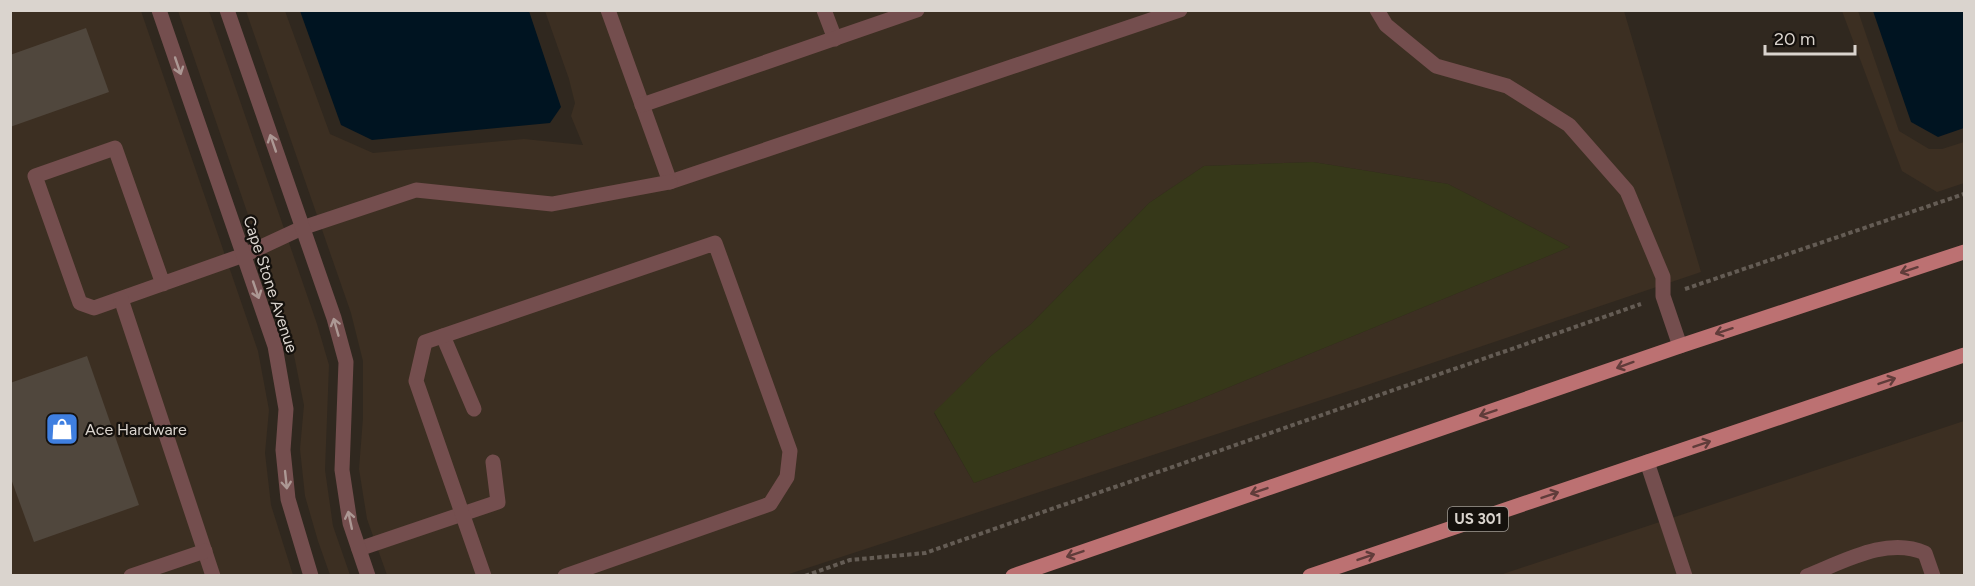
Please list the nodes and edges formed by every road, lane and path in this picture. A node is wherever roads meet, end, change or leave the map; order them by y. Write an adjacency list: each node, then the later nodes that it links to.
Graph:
1 (159, 10): 14 (street, Cape Stone Avenue, one-way to 14)
2 (227, 10): 12 (street, one-way to 2)
3 (608, 10): 9 (street)
4 (824, 10): 8 (street)
5 (917, 10): 8 (street)
6 (1180, 10): 10 (street)
7 (1377, 10): 16 (street)
8 (835, 39): 9 (street)
9 (642, 105): 10 (street)
10 (670, 182): 12 (street)
11 (1965, 194): 16 (path)
12 (302, 228): 14 (street); 25 (street, one-way to 12)
13 (1965, 252): 19 (main road, one-way to 19)
14 (244, 255): 15 (street); 29 (street, Cape Stone Avenue, one-way to 29)
15 (163, 284): 17 (street); 17 (street)
16 (1664, 296): 19 (street); 33 (path)
17 (121, 299): 26 (street)
18 (443, 336): 21 (street); 24 (street); 32 (street)
19 (1680, 346): 34 (main road, one-way to 34)
20 (1965, 355): 23 (main road, US 301, one-way to 20)
21 (474, 409)
22 (493, 462): 24 (street)
23 (1647, 462): 35 (main road, US 301, one-way to 23); 36 (street)
24 (461, 515): 25 (street); 31 (street)
25 (359, 549): 30 (street)
26 (205, 551): 27 (street); 28 (street)
27 (131, 576)
28 (213, 576)
29 (311, 576)
30 (368, 576)
31 (484, 576)
32 (565, 576)
33 (805, 576)
34 (1013, 576)
35 (1310, 576)
36 (1685, 576)
37 (1807, 576): 38 (street)
38 (1933, 576)

